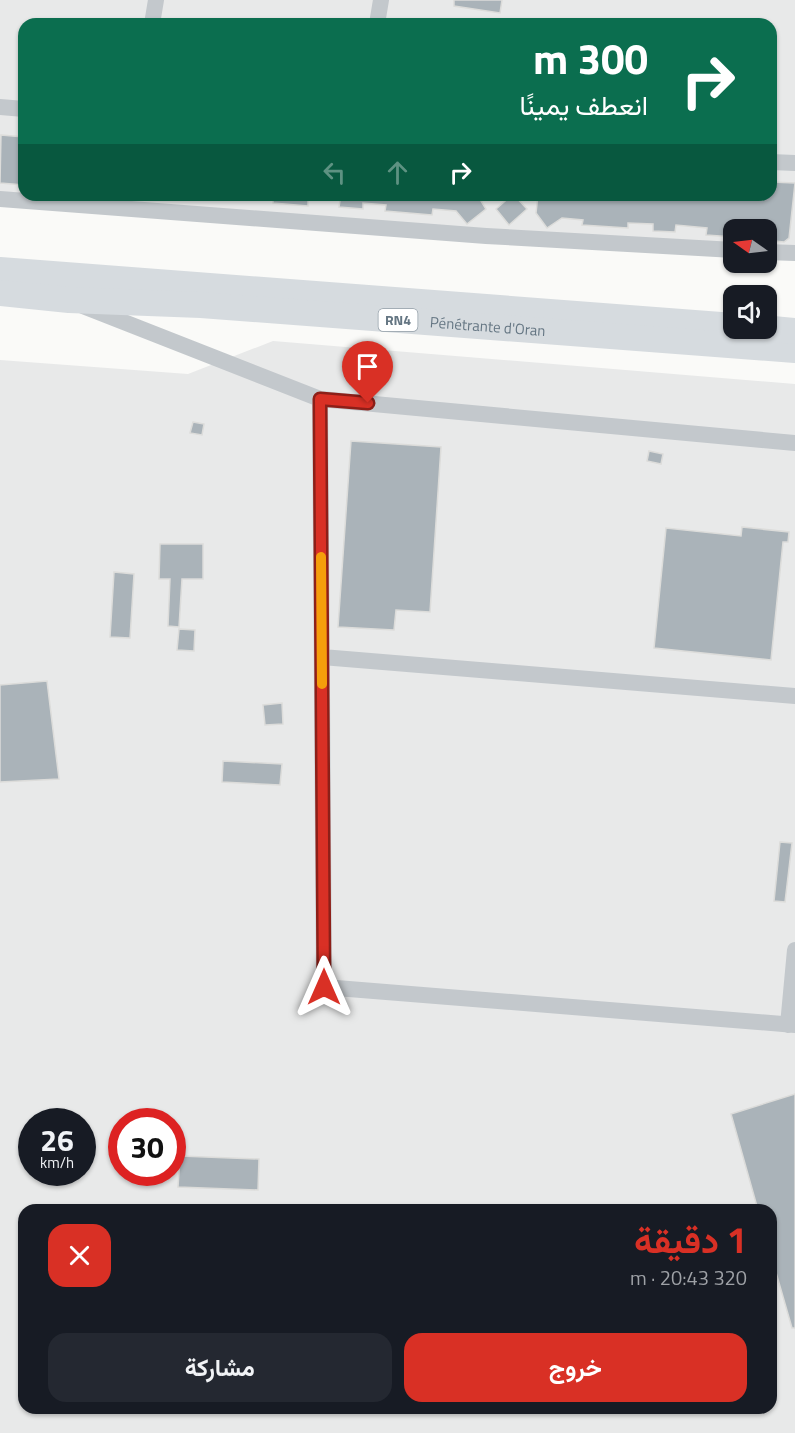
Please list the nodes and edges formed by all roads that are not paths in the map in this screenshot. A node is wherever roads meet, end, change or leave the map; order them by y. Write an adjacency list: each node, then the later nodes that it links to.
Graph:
1 (156, 0): 3 (street)
2 (381, 0): 4 (street)
3 (153, 18)
4 (378, 18)
5 (0, 106): 6 (street)
6 (18, 108)
7 (777, 162): 8 (street)
8 (795, 163)
9 (0, 199): 10 (street)
10 (18, 200)
11 (26, 201): 12 (street)
12 (723, 249)
13 (777, 252): 14 (street)
14 (795, 253)
15 (0, 270): 18 (highway, Pénétrante d'Oran / RN4)
16 (0, 293): 17 (highway, Pénétrante d'Oran / RN4)
17 (69, 300): 21 (highway, Pénétrante d'Oran / RN4); 22 (street)
18 (723, 325)
19 (777, 329): 20 (highway)
20 (795, 331)
21 (795, 350)
22 (320, 399): 23 (street); 24 (street)
23 (795, 443)
24 (322, 657): 25 (street); 28 (street)
25 (795, 696)
26 (795, 950): 27 (street)
27 (794, 983): 28 (street)
28 (792, 1025)

